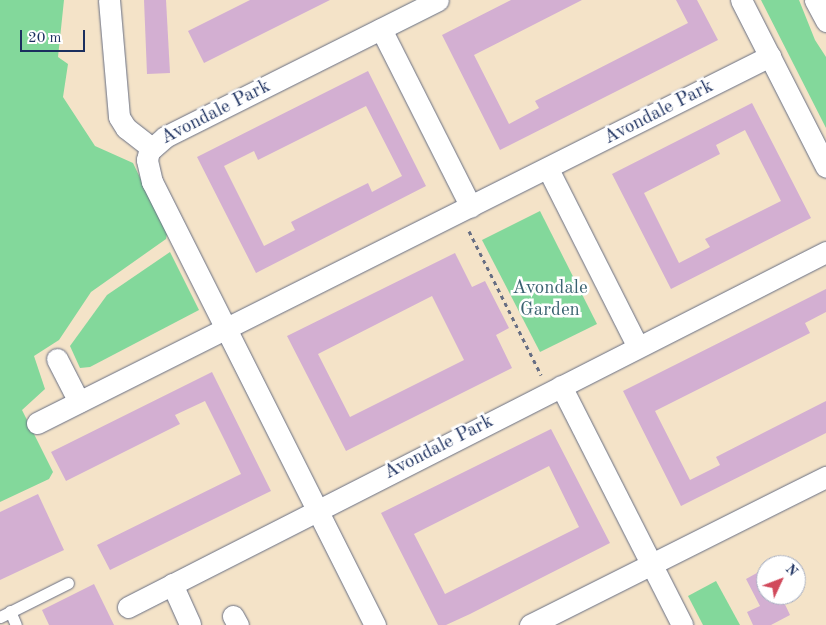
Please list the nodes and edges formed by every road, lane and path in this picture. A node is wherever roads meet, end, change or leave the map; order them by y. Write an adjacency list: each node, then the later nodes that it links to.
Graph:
1 (109, 0): 8 (street)
2 (438, 0): 6 (street, Avondale Park)
3 (741, 0): 7 (street)
4 (815, 0): 5 (street)
5 (826, 21)
6 (381, 28): 8 (street, Avondale Park); 11 (street)
7 (770, 56): 9 (street); 10 (street, Avondale Park)
8 (152, 148): 13 (street, Avondale Park)
9 (826, 167)
10 (548, 168): 11 (street, Avondale Park); 14 (street)
11 (465, 210): 13 (street, Avondale Park); 16 (path)
12 (826, 252): 14 (street, Avondale Park)
13 (227, 330): 17 (street, Avondale Park); 20 (street, Avondale Park)
14 (638, 347): 16 (street, Avondale Park)
15 (57, 359): 17 (street)
16 (555, 389): 20 (street, Avondale Park); 21 (street)
17 (79, 402): 18 (street, Avondale Park)
18 (37, 423)
19 (826, 476): 21 (street)
20 (317, 510): 23 (street, Avondale Park); 28 (street, Avondale Park)
21 (650, 564): 29 (street); 30 (street)
22 (68, 583): 25 (lane)
23 (172, 584): 24 (street, Avondale Park); 26 (street)
24 (128, 607)
25 (5, 614): 27 (lane)
26 (190, 624)
27 (16, 625)
28 (375, 625)
29 (530, 625)
30 (682, 625)

